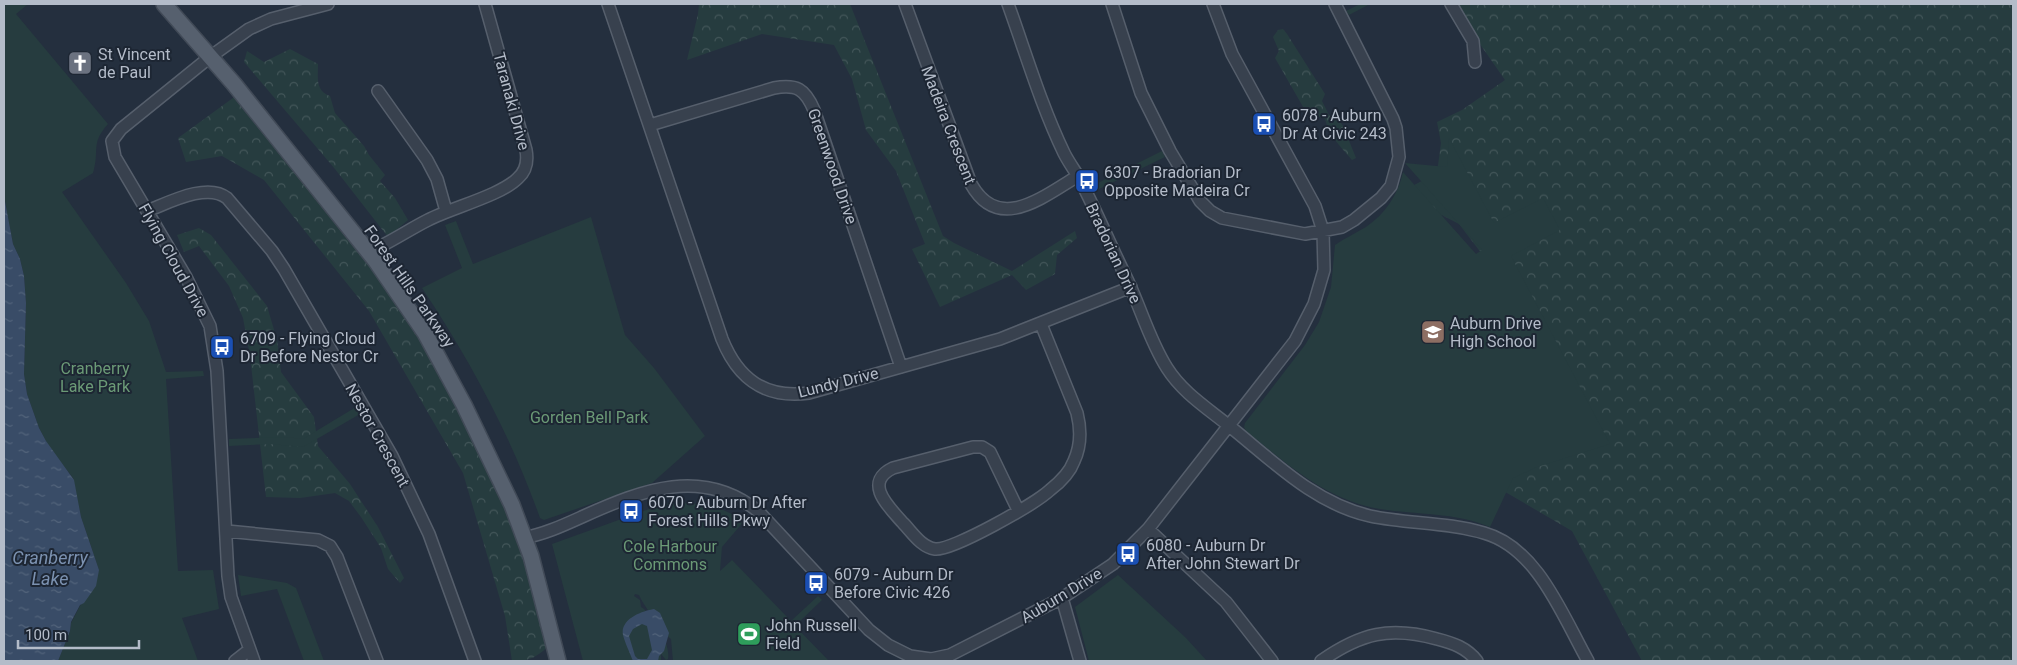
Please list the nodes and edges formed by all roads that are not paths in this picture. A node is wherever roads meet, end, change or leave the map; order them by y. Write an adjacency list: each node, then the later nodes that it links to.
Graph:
1 (164, 4): 11 (main road, Forest Hills Parkway)
2 (328, 4): 11 (street)
3 (485, 4): 17 (street, Taranaki Drive)
4 (608, 4): 14 (street, Lundy Drive)
5 (905, 4): 15 (street, Madeira Crescent)
6 (1008, 4): 15 (street, Bradorian Drive)
7 (1112, 4): 18 (street)
8 (1213, 4): 18 (street, Auburn Drive)
9 (1334, 4): 18 (street)
10 (1451, 4): 12 (street)
11 (210, 57): 16 (street, Flying Cloud Drive); 19 (main road, Forest Hills Parkway)
12 (1475, 62)
13 (378, 91): 17 (street)
14 (650, 125): 22 (street, Lundy Drive); 22 (street, Greenwood Drive)
15 (1078, 176): 20 (street, Bradorian Drive)
16 (147, 211): 26 (street, Flying Cloud Drive); 33 (street, Nestor Crescent)
17 (446, 211): 19 (street, Taranaki Drive)
18 (1323, 232): 23 (street, Auburn Drive)
19 (375, 260): 27 (main road, Forest Hills Parkway)
20 (1131, 286): 21 (street, Lundy Drive); 23 (street, Bradorian Drive)
21 (1040, 324): 22 (street, Lundy Drive); 24 (street)
22 (901, 366)
23 (1229, 425): 25 (street, Auburn Drive); 39 (street, Bradorian Drive)
24 (1018, 510): 24 (street)
25 (1148, 529): 28 (street, Auburn Drive); 36 (street)
26 (227, 531): 29 (street, Flying Cloud Drive); 32 (street)
27 (523, 538): 28 (street, Auburn Drive); 34 (main road, Forest Hills Parkway)
28 (1062, 598): 35 (street)
29 (249, 650): 30 (street); 31 (street, Flying Cloud Drive)
30 (235, 661)
31 (254, 661)
32 (377, 661)
33 (475, 661)
34 (558, 661)
35 (1080, 661)
36 (1272, 661)
37 (1321, 661): 38 (street)
38 (1477, 661)
39 (1588, 661)

